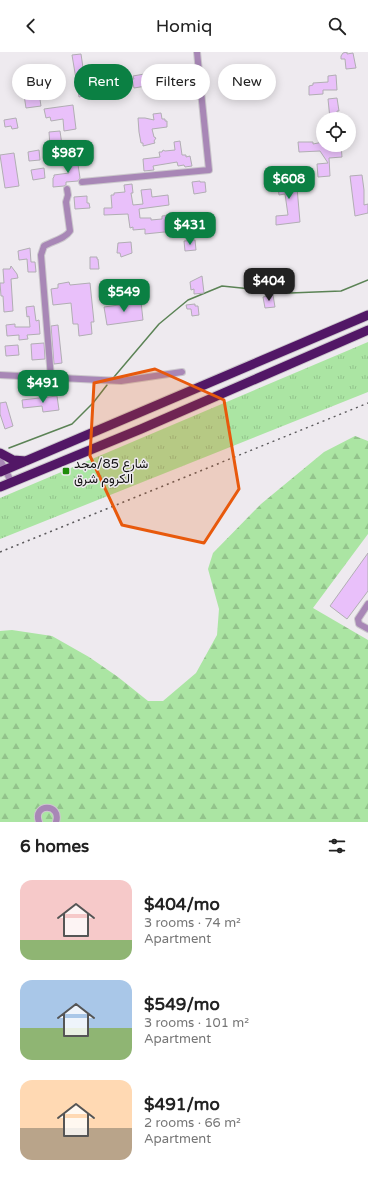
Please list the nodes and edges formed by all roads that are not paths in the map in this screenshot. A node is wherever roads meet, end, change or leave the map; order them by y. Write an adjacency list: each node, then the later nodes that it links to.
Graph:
1 (197, 52): 2 (street)
2 (82, 182)
3 (68, 190): 8 (street)
4 (368, 314): 11 (highway)
5 (368, 330): 13 (highway)
6 (182, 372): 8 (street)
7 (0, 374): 8 (street)
8 (50, 378)
9 (0, 453): 11 (highway)
10 (0, 460): 12 (street)
11 (27, 461): 12 (highway)
12 (3, 471): 13 (street)
13 (12, 482): 14 (highway)
14 (0, 487)
15 (368, 604): 16 (street)
16 (368, 629)
17 (39, 822): 18 (street)
18 (56, 822)

